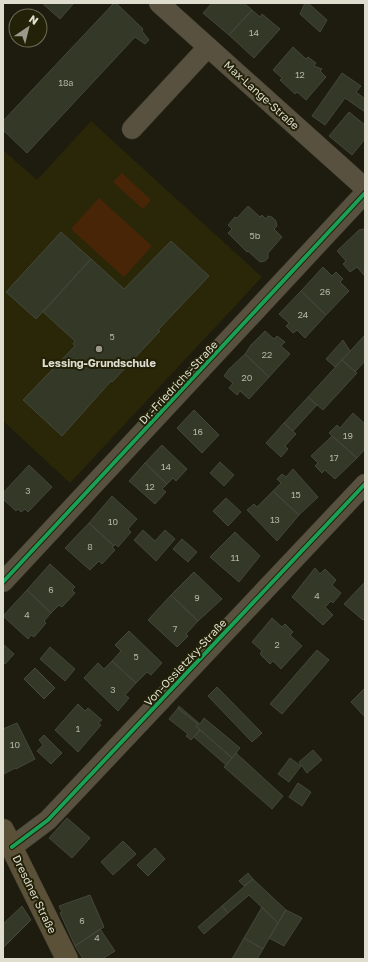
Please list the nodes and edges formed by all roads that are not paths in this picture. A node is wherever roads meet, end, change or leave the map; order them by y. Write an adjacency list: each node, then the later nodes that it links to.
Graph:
1 (159, 3): 2 (street, Max-Lange-Straße)
2 (208, 47): 3 (street); 4 (street, Max-Lange-Straße)
3 (132, 129)
4 (365, 188)
5 (365, 193): 7 (street, Dr.-Friedrichs-Straße)
6 (365, 484): 8 (street, Von-Ossietzky-Straße)
7 (3, 582)
8 (8, 839): 9 (main road, Dresdner Straße)
9 (67, 959)

